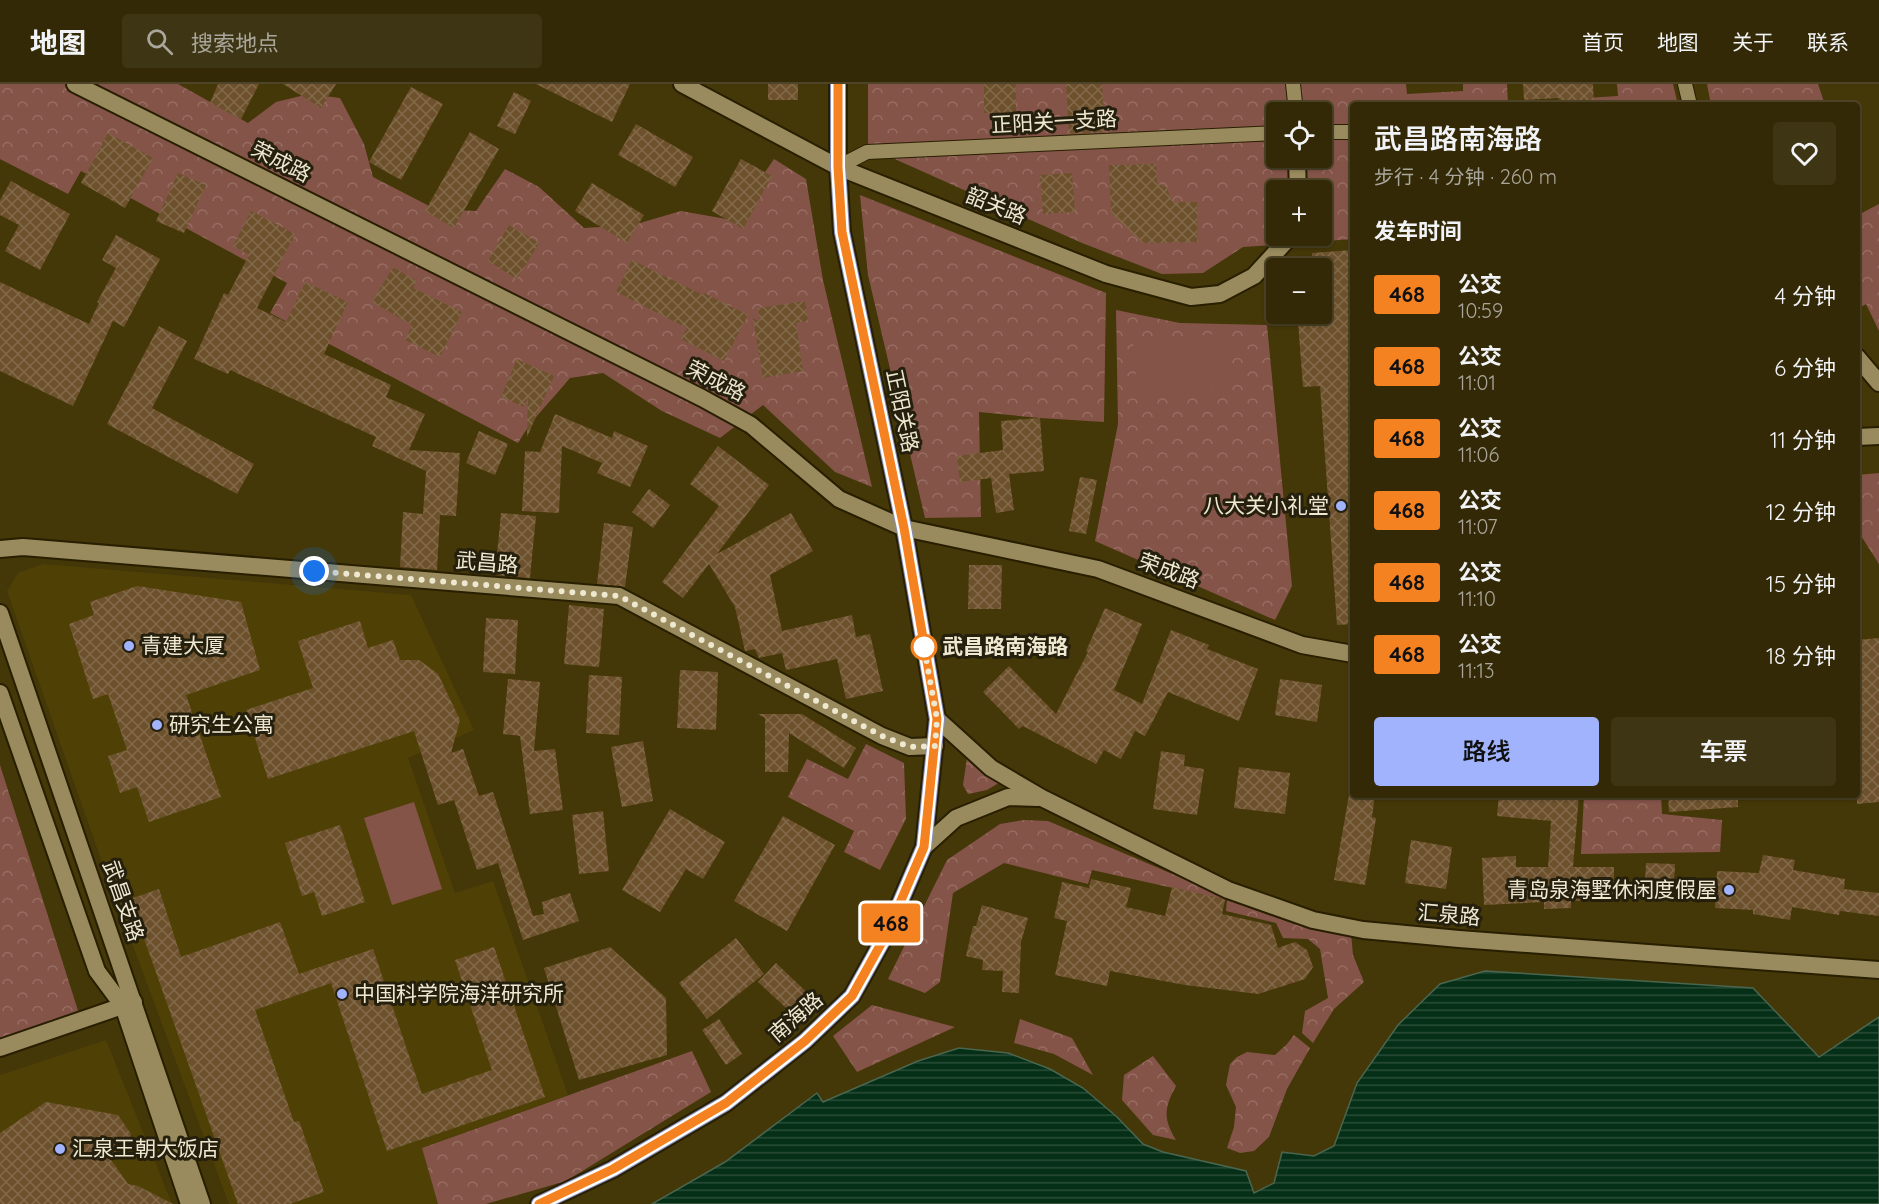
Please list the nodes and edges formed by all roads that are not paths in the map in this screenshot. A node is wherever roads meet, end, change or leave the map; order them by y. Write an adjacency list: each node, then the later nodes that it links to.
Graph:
1 (75, 84): 17 (street, 荣成路)
2 (682, 84): 11 (street, 韶关路)
3 (838, 84): 11 (main road, 正阳关路)
4 (1293, 84): 6 (street)
5 (1685, 84): 7 (street)
6 (1295, 102)
7 (1689, 102)
8 (1266, 132): 11 (street, 正阳关一支路)
9 (1332, 132): 10 (street)
10 (1350, 132)
11 (838, 167): 12 (street, 韶关路); 17 (main road, 正阳关路)
12 (1282, 246)
13 (1860, 361): 14 (street)
14 (1879, 383)
15 (1879, 436): 16 (street)
16 (1860, 437)
17 (904, 528): 20 (street, 荣成路); 22 (main road, 正阳关路)
18 (0, 549): 23 (street, 武昌路)
19 (0, 613): 27 (street, 武昌支路)
20 (1350, 653)
21 (0, 693): 27 (street, 武昌支路)
22 (937, 719): 23 (main road, 正阳关路); 24 (street, 汇泉路)
23 (935, 746): 25 (main road, 南海路)
24 (1042, 798): 25 (street); 26 (street, 汇泉路)
25 (924, 847): 31 (main road, 南海路)
26 (1879, 970)
27 (128, 1004): 28 (street); 29 (street, 武昌支路); 30 (street, 武昌支路)
28 (0, 1048)
29 (189, 1204)
30 (202, 1204)
31 (539, 1204)

